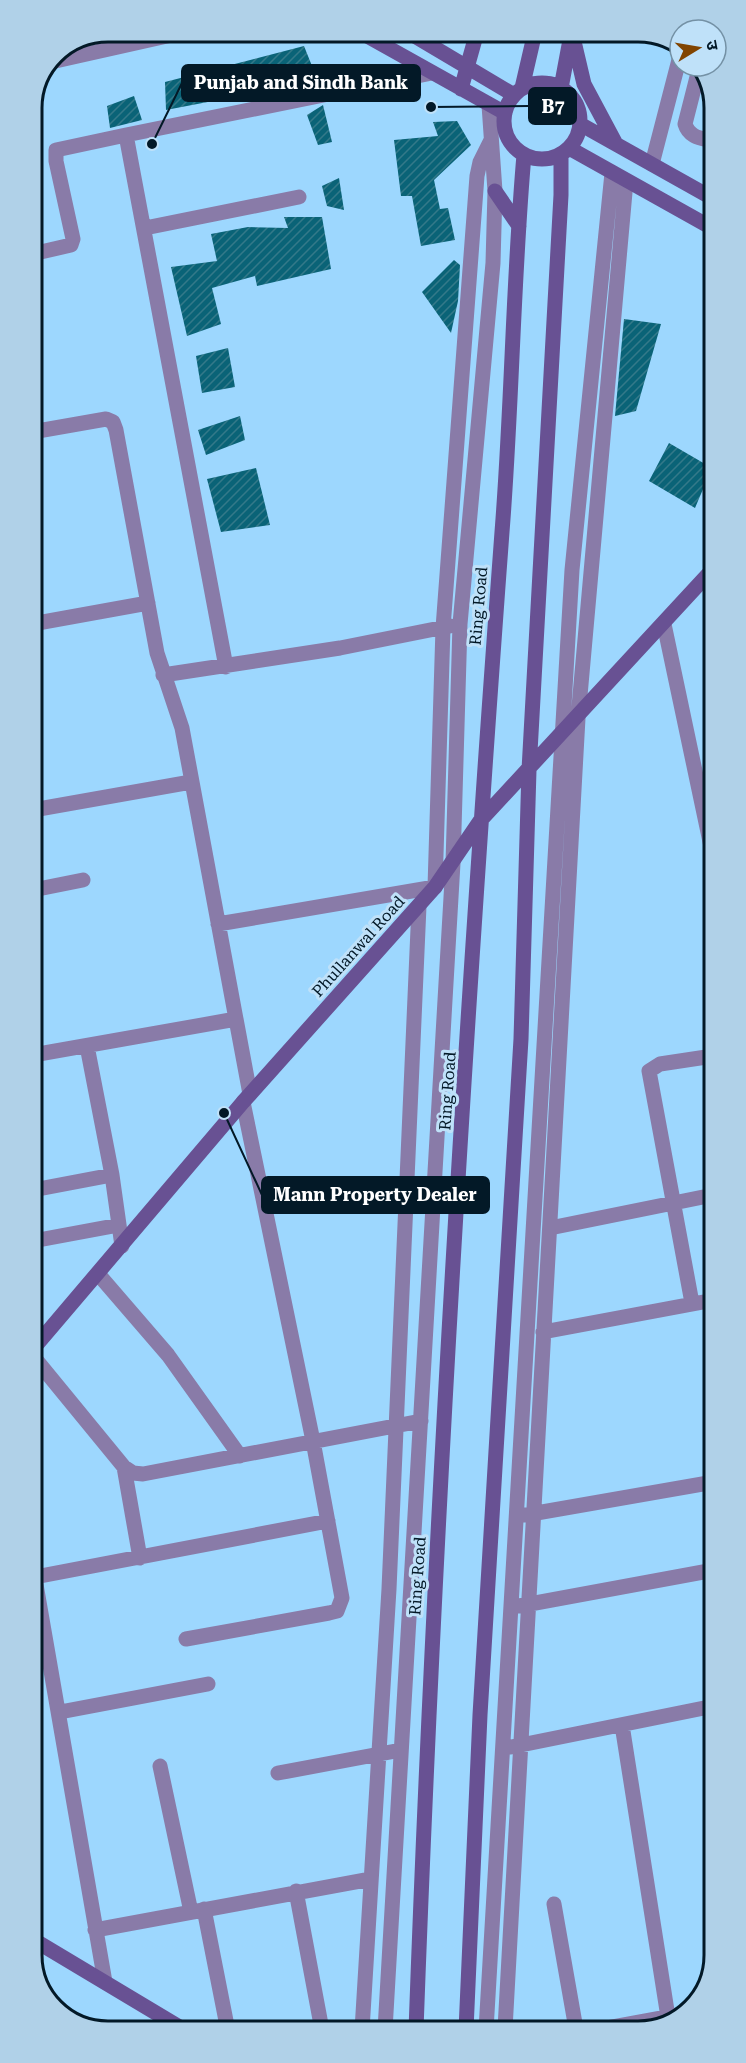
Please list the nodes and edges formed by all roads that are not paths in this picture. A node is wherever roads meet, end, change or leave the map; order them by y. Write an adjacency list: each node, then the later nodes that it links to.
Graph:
1 (140, 42): 8 (street)
2 (378, 42): 10 (street)
3 (425, 42): 9 (street)
4 (474, 42): 9 (street)
5 (532, 42): 15 (street)
6 (570, 42): 13 (street)
7 (574, 42): 22 (street)
8 (63, 59)
9 (467, 66): 14 (street); 15 (street)
10 (432, 73): 14 (street); 19 (street)
11 (674, 78): 25 (street)
12 (697, 78): 20 (street)
13 (561, 88): 15 (street); 18 (street)
14 (461, 89): 16 (street)
15 (518, 92): 17 (street)
16 (489, 105): 17 (street); 21 (street)
17 (505, 113): 24 (street)
18 (580, 124): 22 (street); 23 (street)
19 (126, 135): 32 (street); 33 (street)
20 (704, 139)
21 (491, 140): 27 (street); 34 (street)
22 (616, 144): 25 (street)
23 (565, 151): 24 (street); 26 (street); 49 (street)
24 (524, 155): 31 (street, Ring Road)
25 (652, 164): 28 (street)
26 (619, 177): 30 (street); 47 (street); 48 (street)
27 (495, 191): 31 (street); 35 (street)
28 (704, 193)
29 (299, 197): 32 (street)
30 (704, 224)
31 (519, 226): 53 (street, Ring Road)
32 (145, 228): 45 (street)
33 (42, 252)
34 (470, 281): 35 (street); 37 (street)
35 (490, 285): 38 (street)
36 (42, 430): 40 (street)
37 (458, 438): 38 (street); 44 (street)
38 (475, 440): 42 (street)
39 (704, 579): 43 (street, Phullanwal Road)
40 (148, 603): 41 (street); 46 (street)
41 (42, 622)
42 (460, 624): 44 (street); 54 (street)
43 (664, 624): 47 (street, Phullanwal Road); 52 (street)
44 (443, 628): 45 (street); 56 (street)
45 (226, 667): 46 (street)
46 (163, 675): 50 (street)
47 (578, 718): 48 (street, Phullanwal Road); 70 (street)
48 (561, 735): 49 (street, Phullanwal Road); 85 (street)
49 (529, 770): 53 (street, Phullanwal Road); 119 (street)
50 (192, 782): 51 (street); 59 (street)
51 (42, 808)
52 (704, 813)
53 (480, 821): 54 (street, Phullanwal Road); 118 (street, Ring Road)
54 (453, 862): 56 (street, Phullanwal Road); 79 (street)
55 (83, 880): 57 (street)
56 (435, 887): 58 (street, Phullanwal Road); 59 (street)
57 (42, 888)
58 (419, 906): 64 (street, Phullanwal Road); 80 (street)
59 (218, 924): 60 (street)
60 (236, 1019): 61 (street); 64 (street)
61 (87, 1046): 62 (street); 65 (street)
62 (42, 1054)
63 (704, 1057): 68 (street)
64 (247, 1098): 72 (street, Phullanwal Road); 81 (street)
65 (112, 1175): 66 (street); 69 (street)
66 (42, 1188)
67 (704, 1198): 68 (street)
68 (674, 1204): 70 (street); 75 (street)
69 (119, 1225): 71 (street); 72 (street)
70 (550, 1228): 76 (street)
71 (42, 1239)
72 (122, 1246): 73 (street, Phullanwal Road)
73 (99, 1275): 77 (street, Phullanwal Road); 82 (street)
74 (704, 1302): 75 (street)
75 (692, 1304): 76 (street)
76 (543, 1332): 85 (street)
77 (42, 1340)
78 (42, 1367): 83 (street)
79 (421, 1421): 80 (street); 90 (street)
80 (396, 1427): 81 (street); 91 (street)
81 (313, 1441): 82 (street); 86 (street)
82 (240, 1456): 83 (street)
83 (124, 1467): 87 (street)
84 (704, 1484): 85 (street)
85 (525, 1515): 92 (street)
86 (328, 1521): 87 (street); 94 (street)
87 (140, 1558): 89 (street)
88 (704, 1572): 92 (street)
89 (42, 1574)
90 (410, 1586): 91 (street); 101 (street)
91 (389, 1589): 102 (street)
92 (520, 1606): 99 (street); 100 (street)
93 (42, 1617): 97 (street)
94 (186, 1639)
95 (208, 1684): 97 (street)
96 (704, 1708): 98 (street)
97 (60, 1712): 109 (street)
98 (622, 1725): 99 (street); 112 (street)
99 (520, 1744): 100 (street); 121 (street)
100 (503, 1749): 120 (street)
101 (401, 1750): 102 (street); 117 (street)
102 (378, 1754): 104 (street); 105 (street)
103 (160, 1766): 108 (street)
104 (278, 1773)
105 (371, 1879): 106 (street); 116 (street)
106 (296, 1891): 108 (street); 115 (street)
107 (554, 1904): 122 (street)
108 (197, 1910): 109 (street); 114 (street)
109 (95, 1930): 111 (street)
110 (42, 1945): 111 (street)
111 (105, 1982): 113 (street)
112 (672, 2011)
113 (169, 2021)
114 (225, 2021)
115 (320, 2021)
116 (363, 2021)
117 (386, 2021)
118 (416, 2021)
119 (466, 2021)
120 (487, 2021)
121 (505, 2021)
122 (575, 2021)

